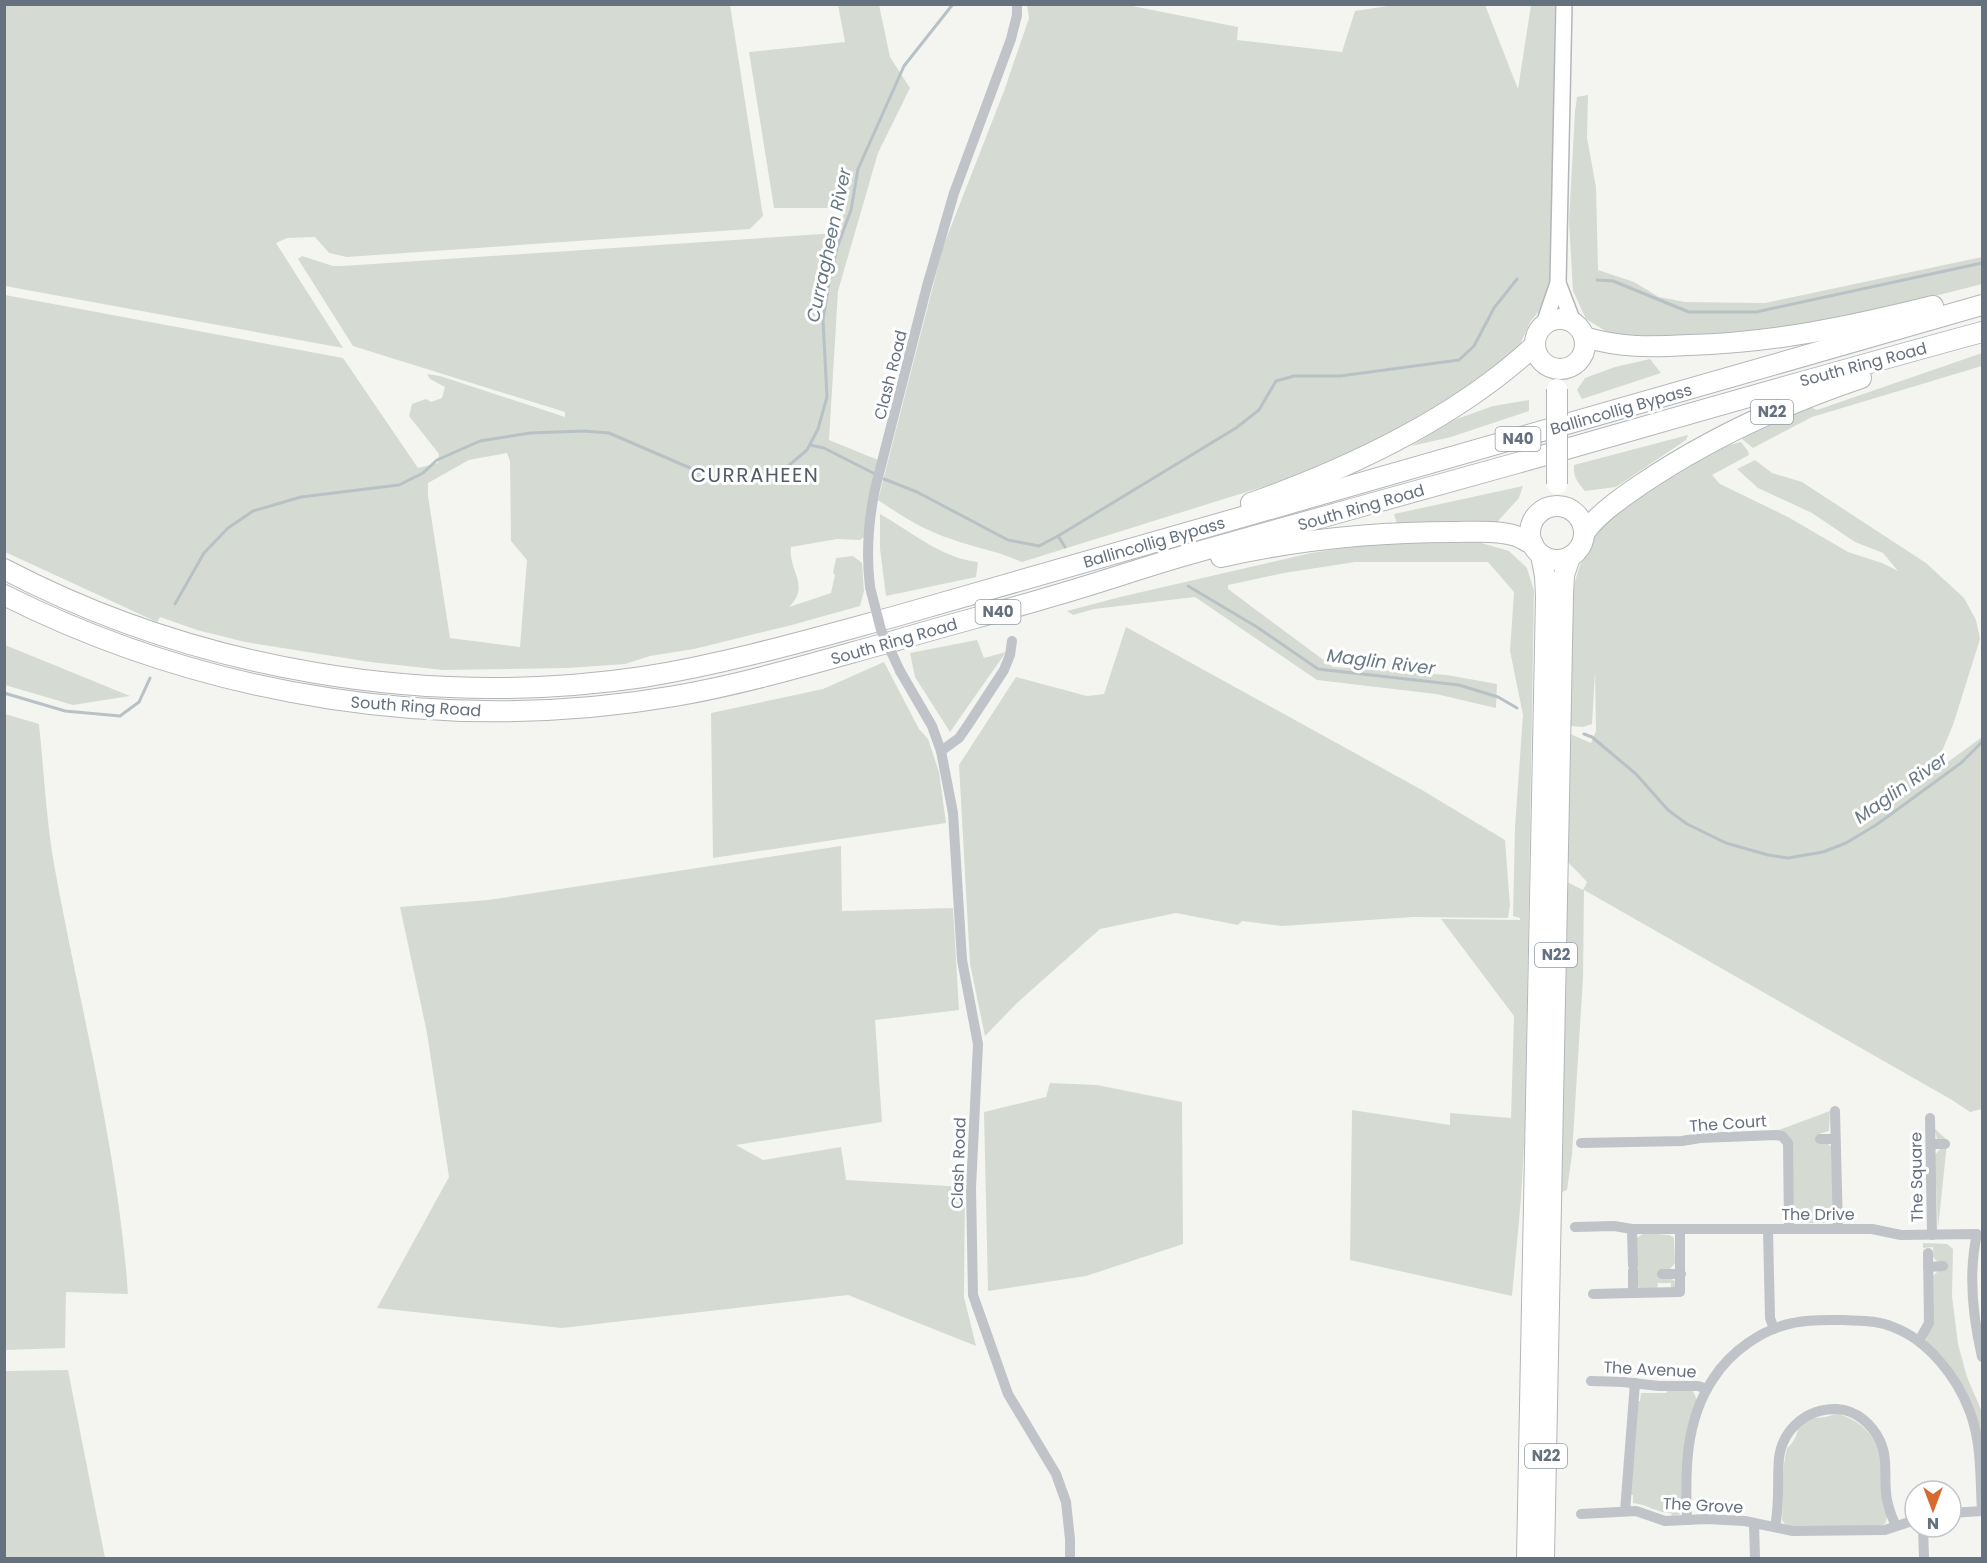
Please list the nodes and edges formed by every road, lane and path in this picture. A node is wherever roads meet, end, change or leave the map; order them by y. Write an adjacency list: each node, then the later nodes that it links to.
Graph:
1 (1017, 4): 24 (street, Clash Road, bridge)
2 (1564, 4): 3 (street)
3 (1558, 283): 6 (street); 7 (street)
4 (1983, 294): 7 (highway)
5 (1983, 305): 20 (highway, Ballincollig Bypass / N40)
6 (1544, 324): 7 (highway); 9 (highway)
7 (1578, 329): 11 (highway, N22)
8 (1983, 333): 16 (highway, N22); 22 (highway, South Ring Road / N40)
9 (1534, 346): 10 (highway, N22); 20 (highway)
10 (1544, 364): 11 (highway); 12 (highway, N22)
11 (1569, 368): 12 (highway, N22)
12 (1557, 389): 13 (highway, N22, bridge)
13 (1557, 484): 14 (highway, N22); 15 (highway, N22)
14 (1565, 508): 15 (highway); 16 (highway, N22)
15 (1544, 510): 17 (highway, N22)
16 (1584, 532): 18 (highway, N22)
17 (1537, 550): 18 (highway); 22 (highway); 63 (highway, N22)
18 (1570, 557): 64 (highway, N22)
19 (4, 569): 20 (highway, South Ring Road / N40)
20 (1052, 570)
21 (4, 595): 22 (highway, South Ring Road / N40)
22 (1055, 596)
23 (1012, 640): 24 (street)
24 (941, 750): 62 (street, Clash Road)
25 (1835, 1112): 28 (street)
26 (1930, 1118): 30 (street, The Square)
27 (1820, 1139): 28 (street)
28 (1835, 1139): 35 (street)
29 (1581, 1143): 34 (street, The Court)
30 (1930, 1144): 31 (street); 38 (street, The Square)
31 (1945, 1144)
32 (1575, 1227): 33 (street)
33 (1632, 1229): 36 (street); 45 (street)
34 (1790, 1229): 35 (street, The Drive); 37 (street, The Drive)
35 (1838, 1229): 38 (street, The Drive)
36 (1680, 1230): 37 (street); 43 (street)
37 (1768, 1230): 46 (street, The Drive)
38 (1932, 1235): 48 (street, The Drive)
39 (1928, 1253): 41 (street)
40 (1943, 1266): 41 (street)
41 (1928, 1267): 47 (street)
42 (1662, 1274): 43 (street)
43 (1681, 1274): 45 (street)
44 (1593, 1293): 45 (street)
45 (1633, 1293)
46 (1774, 1329): 47 (street, The Avenue); 51 (street, The Avenue)
47 (1919, 1341): 53 (street, The Avenue)
48 (1983, 1357)
49 (1591, 1381): 50 (street, The Avenue)
50 (1635, 1383): 51 (street, The Avenue); 52 (street)
51 (1707, 1389): 56 (street, The Avenue)
52 (1625, 1511): 55 (street, The Grove); 56 (street, The Grove)
53 (1982, 1511): 54 (street)
54 (1963, 1512)
55 (1581, 1514)
56 (1687, 1520): 57 (street, The Grove)
57 (1754, 1523): 60 (street); 65 (street, The Grove)
58 (1903, 1524): 59 (street)
59 (1896, 1526): 60 (street); 60 (street)
60 (1775, 1527)
61 (1923, 1539): 66 (street)
62 (1070, 1558)
63 (1527, 1558)
64 (1544, 1558)
65 (1755, 1558)
66 (1924, 1558)

